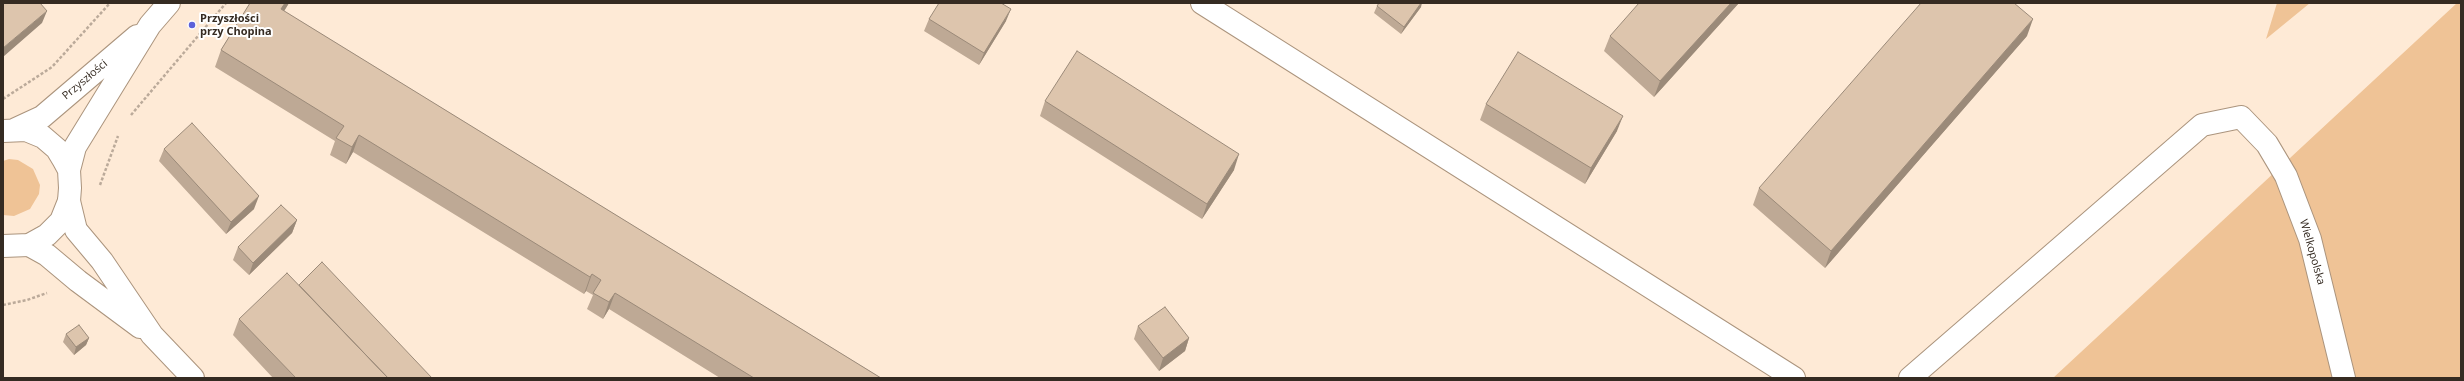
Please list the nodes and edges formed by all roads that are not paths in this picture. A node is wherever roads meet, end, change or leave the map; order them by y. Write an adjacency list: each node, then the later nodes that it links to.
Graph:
1 (169, 3): 3 (street, Przyszłości)
2 (1202, 3): 10 (street)
3 (150, 25): 4 (street, Przyszłości); 5 (street, Przyszłości)
4 (10, 130): 5 (street)
5 (69, 170): 6 (street)
6 (69, 201): 7 (street); 8 (street)
7 (11, 247): 8 (street)
8 (152, 335): 9 (street)
9 (193, 378)
10 (1794, 378)
11 (1910, 378): 12 (street, Wielkopolska)
12 (2344, 378)

